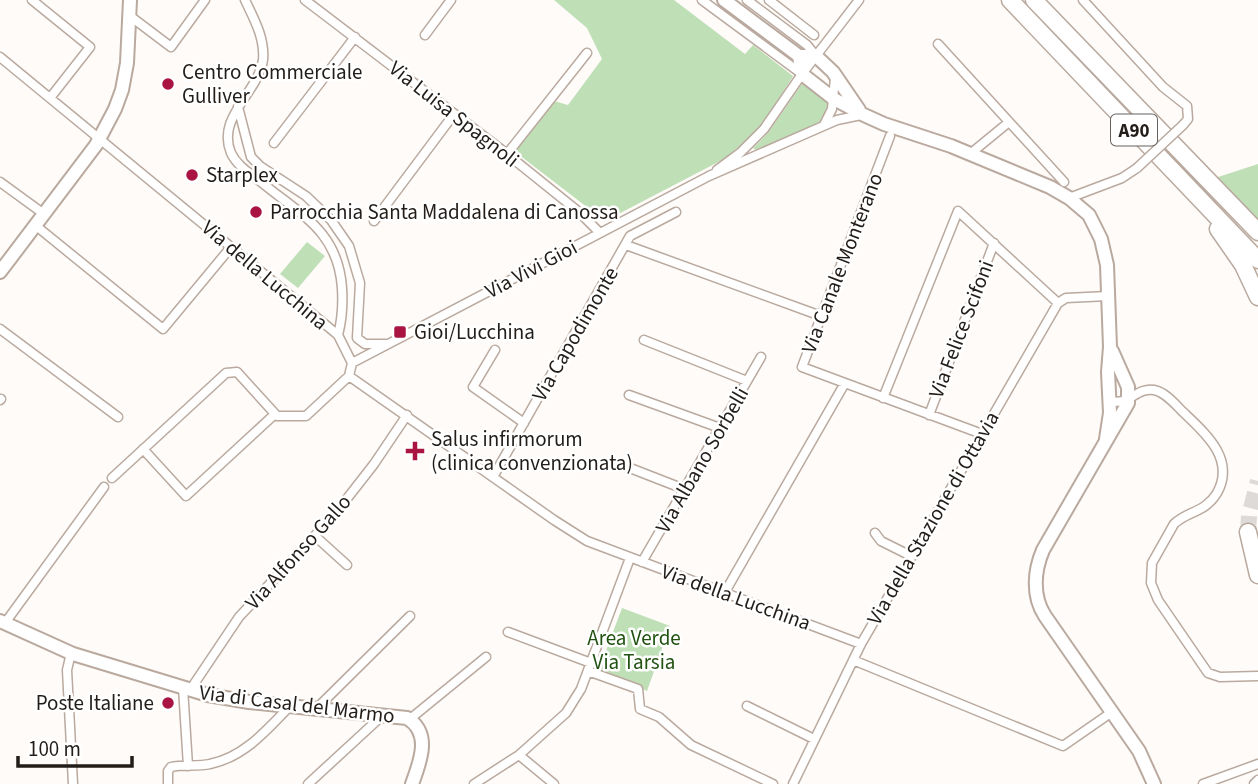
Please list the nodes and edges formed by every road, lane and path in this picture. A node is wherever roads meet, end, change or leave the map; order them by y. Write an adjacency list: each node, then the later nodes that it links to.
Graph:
1 (32, 0): 28 (street)
2 (130, 0): 15 (street)
3 (205, 0): 15 (street)
4 (245, 0): 30 (street)
5 (305, 0): 19 (street, Via Luisa Spagnoli)
6 (451, 0): 17 (street)
7 (702, 0): 21 (street)
8 (724, 0): 16 (street)
9 (769, 0): 18 (street)
10 (859, 0): 24 (street, Via Vivi Gioi)
11 (1010, 0): 43 (highway, A90)
12 (1034, 0): 49 (highway, A90)
13 (1083, 0): 44 (street, bridge)
14 (753, 2): 24 (street)
15 (130, 16): 36 (street)
16 (759, 26): 21 (street); 23 (street)
17 (425, 35)
18 (814, 35)
19 (355, 37): 31 (street, Via Luisa Spagnoli); 37 (street)
20 (938, 44): 33 (street)
21 (761, 45): 26 (street)
22 (587, 53): 38 (street)
23 (799, 56): 24 (street); 26 (street)
24 (816, 56): 26 (street, Via Vivi Gioi); 27 (street)
25 (0, 57): 28 (street, Via della Lucchina)
26 (802, 74): 29 (street); 40 (street, Via Vivi Gioi)
27 (835, 75): 29 (street); 32 (street)
28 (50, 98): 36 (street, Via della Lucchina)
29 (834, 99): 32 (street); 34 (street)
30 (238, 107): 54 (street); 55 (street)
31 (454, 114): 38 (street, Via Luisa Spagnoli); 47 (street)
32 (864, 115): 34 (street, Via Vivi Gioi); 39 (street)
33 (1009, 122): 39 (street); 42 (street)
34 (824, 125): 40 (street, Via Vivi Gioi)
35 (890, 136): 61 (street, Via Canale Monterano)
36 (100, 139): 46 (street); 53 (street, Via della Lucchina)
37 (274, 143)
38 (507, 154): 50 (street, Via Luisa Spagnoli)
39 (970, 154): 44 (street)
40 (709, 176): 50 (street, Via Vivi Gioi)
41 (0, 182): 46 (street)
42 (1064, 182)
43 (1190, 190): 56 (highway, A90); 59 (highway)
44 (1069, 198): 58 (street)
45 (676, 212): 52 (street, Via Capodimonte)
46 (44, 214): 48 (street)
47 (374, 221)
48 (35, 225): 53 (street); 57 (street)
49 (1258, 232)
50 (600, 233): 65 (street, Via Vivi Gioi)
51 (994, 243): 60 (street); 76 (street); 81 (street, Via Felice Scifoni)
52 (626, 245): 61 (street); 83 (street, Via Capodimonte)
53 (231, 247): 63 (street, Via della Lucchina)
54 (354, 257): 55 (street); 65 (street)
55 (338, 260): 63 (street)
56 (1258, 260)
57 (0, 272)
58 (1108, 296): 60 (street); 66 (street)
59 (1258, 297)
60 (1058, 303): 85 (street, Via della Stazione di Ottavia)
61 (821, 316): 72 (street, Via Canale Monterano)
62 (0, 329): 82 (street)
63 (338, 335): 69 (street, Via della Lucchina)
64 (644, 340): 71 (street)
65 (388, 344): 69 (street, Via Vivi Gioi)
66 (1111, 347): 73 (street); 74 (street)
67 (495, 350): 83 (street)
68 (761, 357): 71 (street, Via Albano Sorbelli)
69 (352, 363): 70 (street)
70 (349, 376): 79 (street); 80 (street, Via della Lucchina)
71 (747, 381): 84 (street, Via Albano Sorbelli)
72 (845, 383): 76 (street, Via Canale Monterano); 101 (street)
73 (1126, 383): 74 (street); 78 (street)
74 (1108, 386): 77 (street)
75 (629, 395): 84 (street)
76 (883, 398): 81 (street, Via Canale Monterano)
77 (1109, 400): 78 (street); 86 (street)
78 (1128, 400): 86 (street); 110 (street)
79 (275, 414): 87 (street); 87 (street)
80 (407, 415): 89 (street, Via della Lucchina); 95 (street, Via Alfonso Gallo)
81 (929, 415): 85 (street, Via Canale Monterano)
82 (118, 417)
83 (524, 423): 89 (street, Via Capodimonte)
84 (720, 428): 92 (street, Via Albano Sorbelli)
85 (982, 434): 96 (street, Via della Stazione di Ottavia)
86 (1106, 439): 115 (street)
87 (143, 449): 90 (street)
88 (630, 468): 92 (street)
89 (493, 477): 97 (street, Via della Lucchina)
90 (113, 478)
91 (104, 487): 103 (street)
92 (684, 489): 98 (street, Via Albano Sorbelli)
93 (1248, 532): 100 (highway)
94 (875, 533): 96 (street)
95 (314, 536): 99 (street); 111 (street, Via Alfonso Gallo)
96 (911, 556): 105 (street, Via della Stazione di Ottavia)
97 (630, 558): 98 (street, Via della Lucchina); 109 (street)
98 (642, 562): 101 (street, Via della Lucchina)
99 (347, 565)
100 (1258, 575)
101 (724, 592): 105 (street, Via della Lucchina)
102 (410, 616): 114 (street)
103 (3, 622): 106 (street, Via di Casal del Marmo)
104 (508, 632): 109 (street)
105 (861, 644): 108 (street, Via della Stazione di Ottavia)
106 (71, 653): 111 (street, Via di Casal del Marmo); 123 (street)
107 (486, 657): 117 (street)
108 (853, 660): 115 (street); 118 (street, Via della Stazione di Ottavia)
109 (590, 667): 119 (street); 129 (street)
110 (1258, 676)
111 (186, 689): 112 (street, Via di Casal del Marmo); 121 (street)
112 (291, 706): 114 (street, Via di Casal del Marmo); 121 (street)
113 (747, 706): 118 (street)
114 (317, 708): 116 (street, Via di Casal del Marmo)
115 (1112, 712): 131 (street)
116 (384, 714): 117 (street, Via di Casal del Marmo); 125 (street)
117 (410, 719): 126 (street, Via di Casal del Marmo)
118 (814, 739): 130 (street, Via della Stazione di Ottavia)
119 (519, 755): 127 (street); 128 (street)
120 (1258, 764): 132 (street)
121 (188, 765): 124 (street)
122 (1258, 780): 133 (street)
123 (73, 784)
124 (168, 784)
125 (308, 784)
126 (412, 784)
127 (474, 784)
128 (554, 784)
129 (773, 784)
130 (793, 784)
131 (1154, 784)
132 (1203, 784)
133 (1254, 784)

